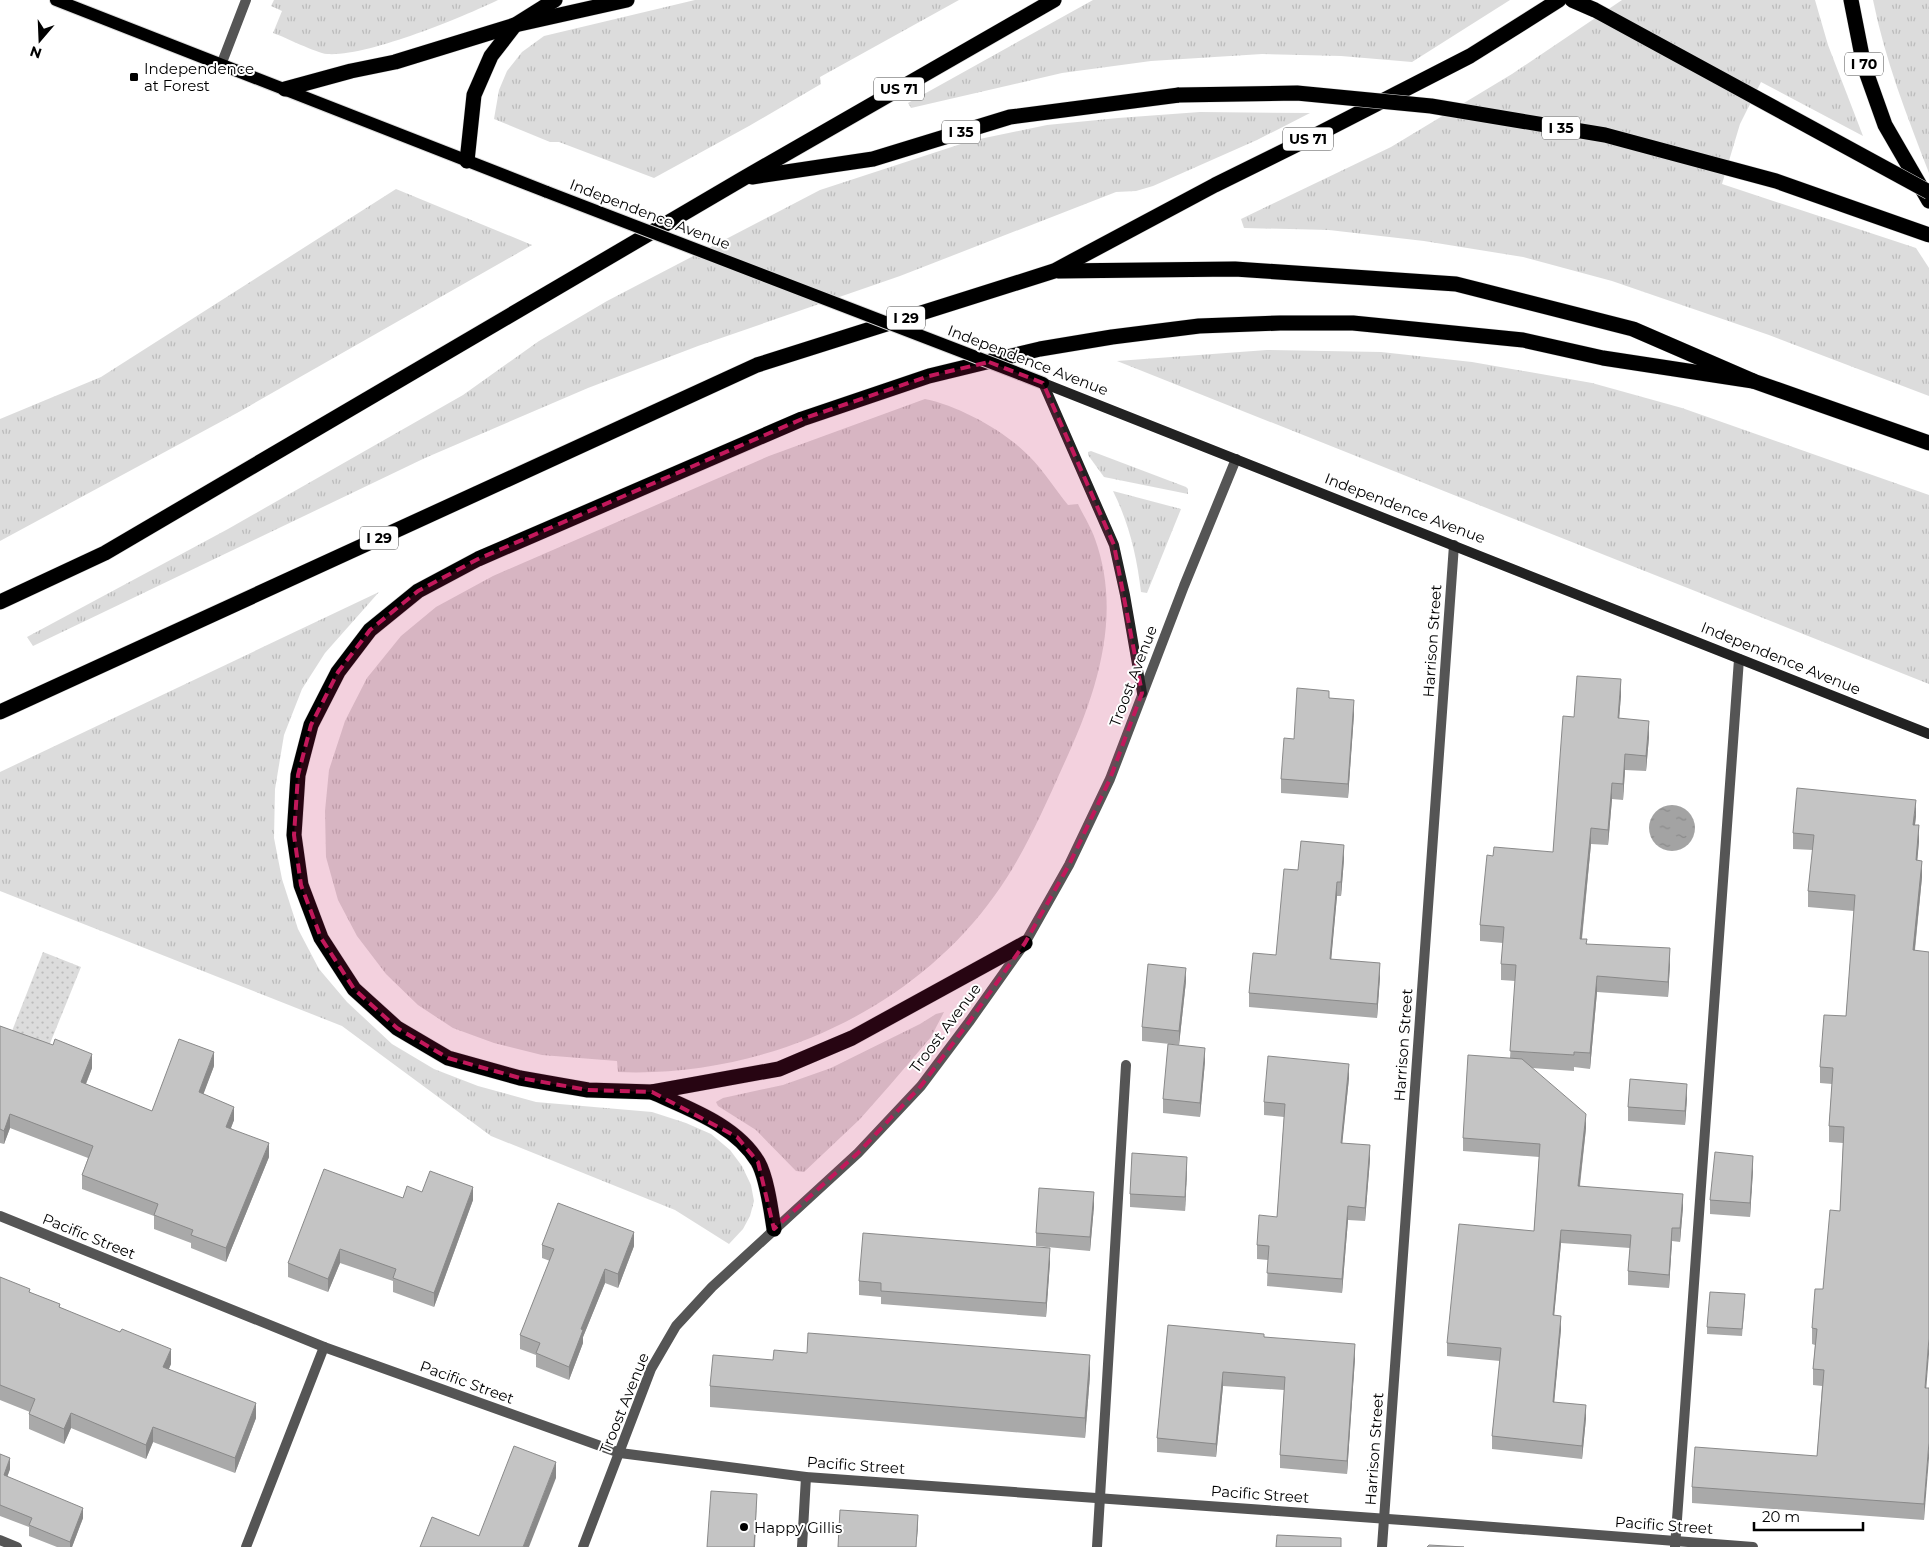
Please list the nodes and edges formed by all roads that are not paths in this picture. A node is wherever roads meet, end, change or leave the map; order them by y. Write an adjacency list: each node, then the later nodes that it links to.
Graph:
1 (56, 0): 10 (main road, Independence Avenue)
2 (246, 0): 10 (street)
3 (555, 0): 9 (highway)
4 (627, 0): 9 (highway)
5 (1054, 0): 13 (highway, US 71)
6 (1558, 0): 17 (highway, US 71)
7 (1572, 0): 14 (highway, bridge)
8 (1851, 0): 15 (highway, I 70)
9 (514, 25): 11 (highway); 12 (highway)
10 (221, 65): 11 (main road, Independence Avenue)
11 (285, 89): 12 (main road, Independence Avenue)
12 (467, 161): 19 (main road, Independence Avenue, bridge)
13 (744, 178): 16 (highway, I 35, bridge); 23 (highway)
14 (1929, 192)
15 (1929, 202)
16 (1929, 236)
17 (1054, 271): 18 (highway); 26 (highway, I 29)
18 (1753, 381): 20 (highway); 30 (highway)
19 (1043, 383): 21 (main road, Independence Avenue); 25 (main road)
20 (1929, 443)
21 (1236, 459): 22 (main road, Independence Avenue); 25 (street, Troost Avenue)
22 (1454, 545): 24 (main road, Independence Avenue); 37 (street, Harrison Street)
23 (0, 602)
24 (1739, 659): 27 (main road, Independence Avenue); 39 (street)
25 (1142, 693): 28 (street, Troost Avenue)
26 (0, 712)
27 (1929, 734)
28 (1025, 943): 30 (highway); 32 (street, Troost Avenue)
29 (1126, 1065): 36 (street)
30 (652, 1092): 32 (highway)
31 (0, 1216): 33 (street, Pacific Street)
32 (774, 1229): 34 (street, Troost Avenue)
33 (324, 1347): 34 (street, Pacific Street); 41 (street)
34 (620, 1452): 35 (street, Pacific Street); 42 (street, Troost Avenue)
35 (806, 1477): 36 (street, Pacific Street); 43 (street)
36 (1100, 1498): 37 (street, Pacific Street); 44 (street)
37 (1384, 1518): 39 (street, Pacific Street); 45 (street, Harrison Street)
38 (0, 1540): 40 (street)
39 (1675, 1544): 46 (street, Pacific Street)
40 (17, 1547)
41 (246, 1547)
42 (583, 1547)
43 (802, 1547)
44 (1097, 1547)
45 (1382, 1547)
46 (1753, 1547)

